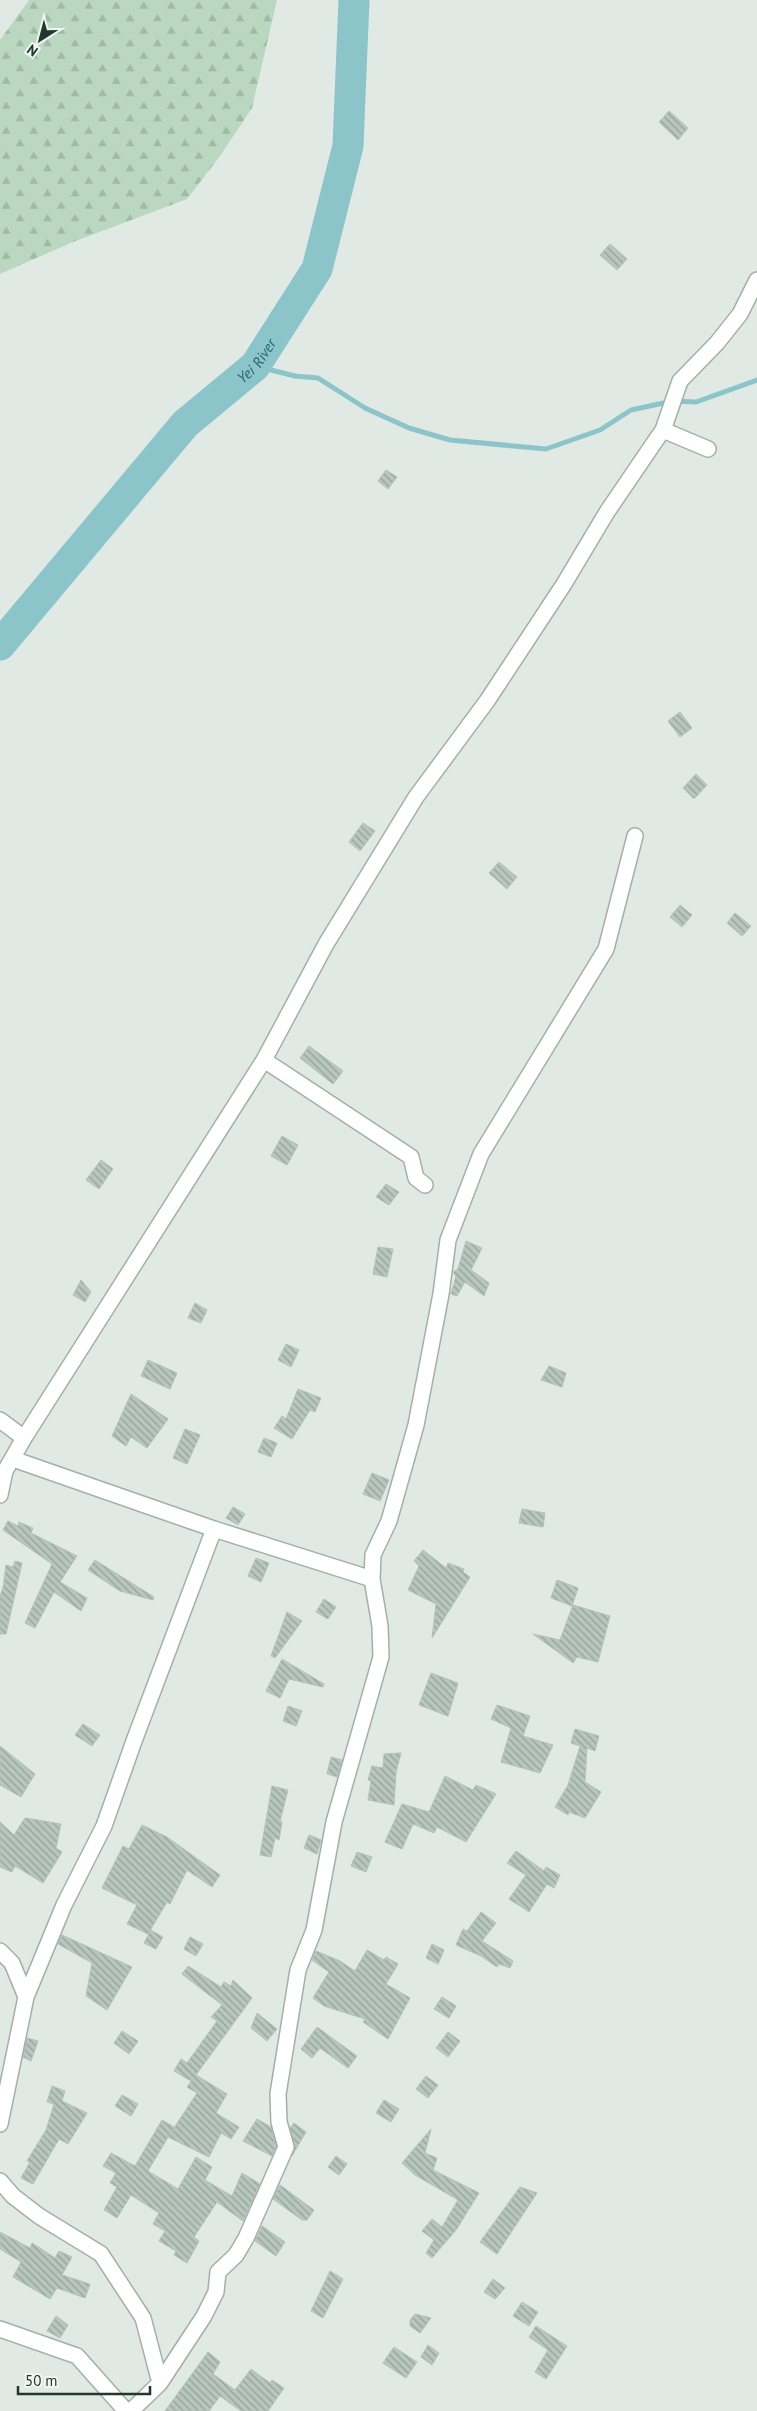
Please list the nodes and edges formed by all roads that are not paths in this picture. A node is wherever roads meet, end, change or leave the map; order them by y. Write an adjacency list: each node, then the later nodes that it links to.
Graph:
1 (757, 280): 2 (street)
2 (663, 430): 3 (street); 5 (street)
3 (708, 448)
4 (635, 836): 12 (street)
5 (264, 1060): 6 (street); 8 (street)
6 (425, 1185)
7 (0, 1420): 8 (street)
8 (24, 1438): 9 (street)
9 (6, 1469): 10 (street); 11 (street)
10 (0, 1495)
11 (214, 1529): 12 (street); 14 (street)
12 (372, 1579): 18 (street)
13 (0, 1951): 14 (street)
14 (26, 1997): 15 (street)
15 (0, 2124)
16 (0, 2181): 18 (street)
17 (0, 2329): 19 (street)
18 (160, 2383): 20 (street)
19 (126, 2411)
20 (131, 2411)

